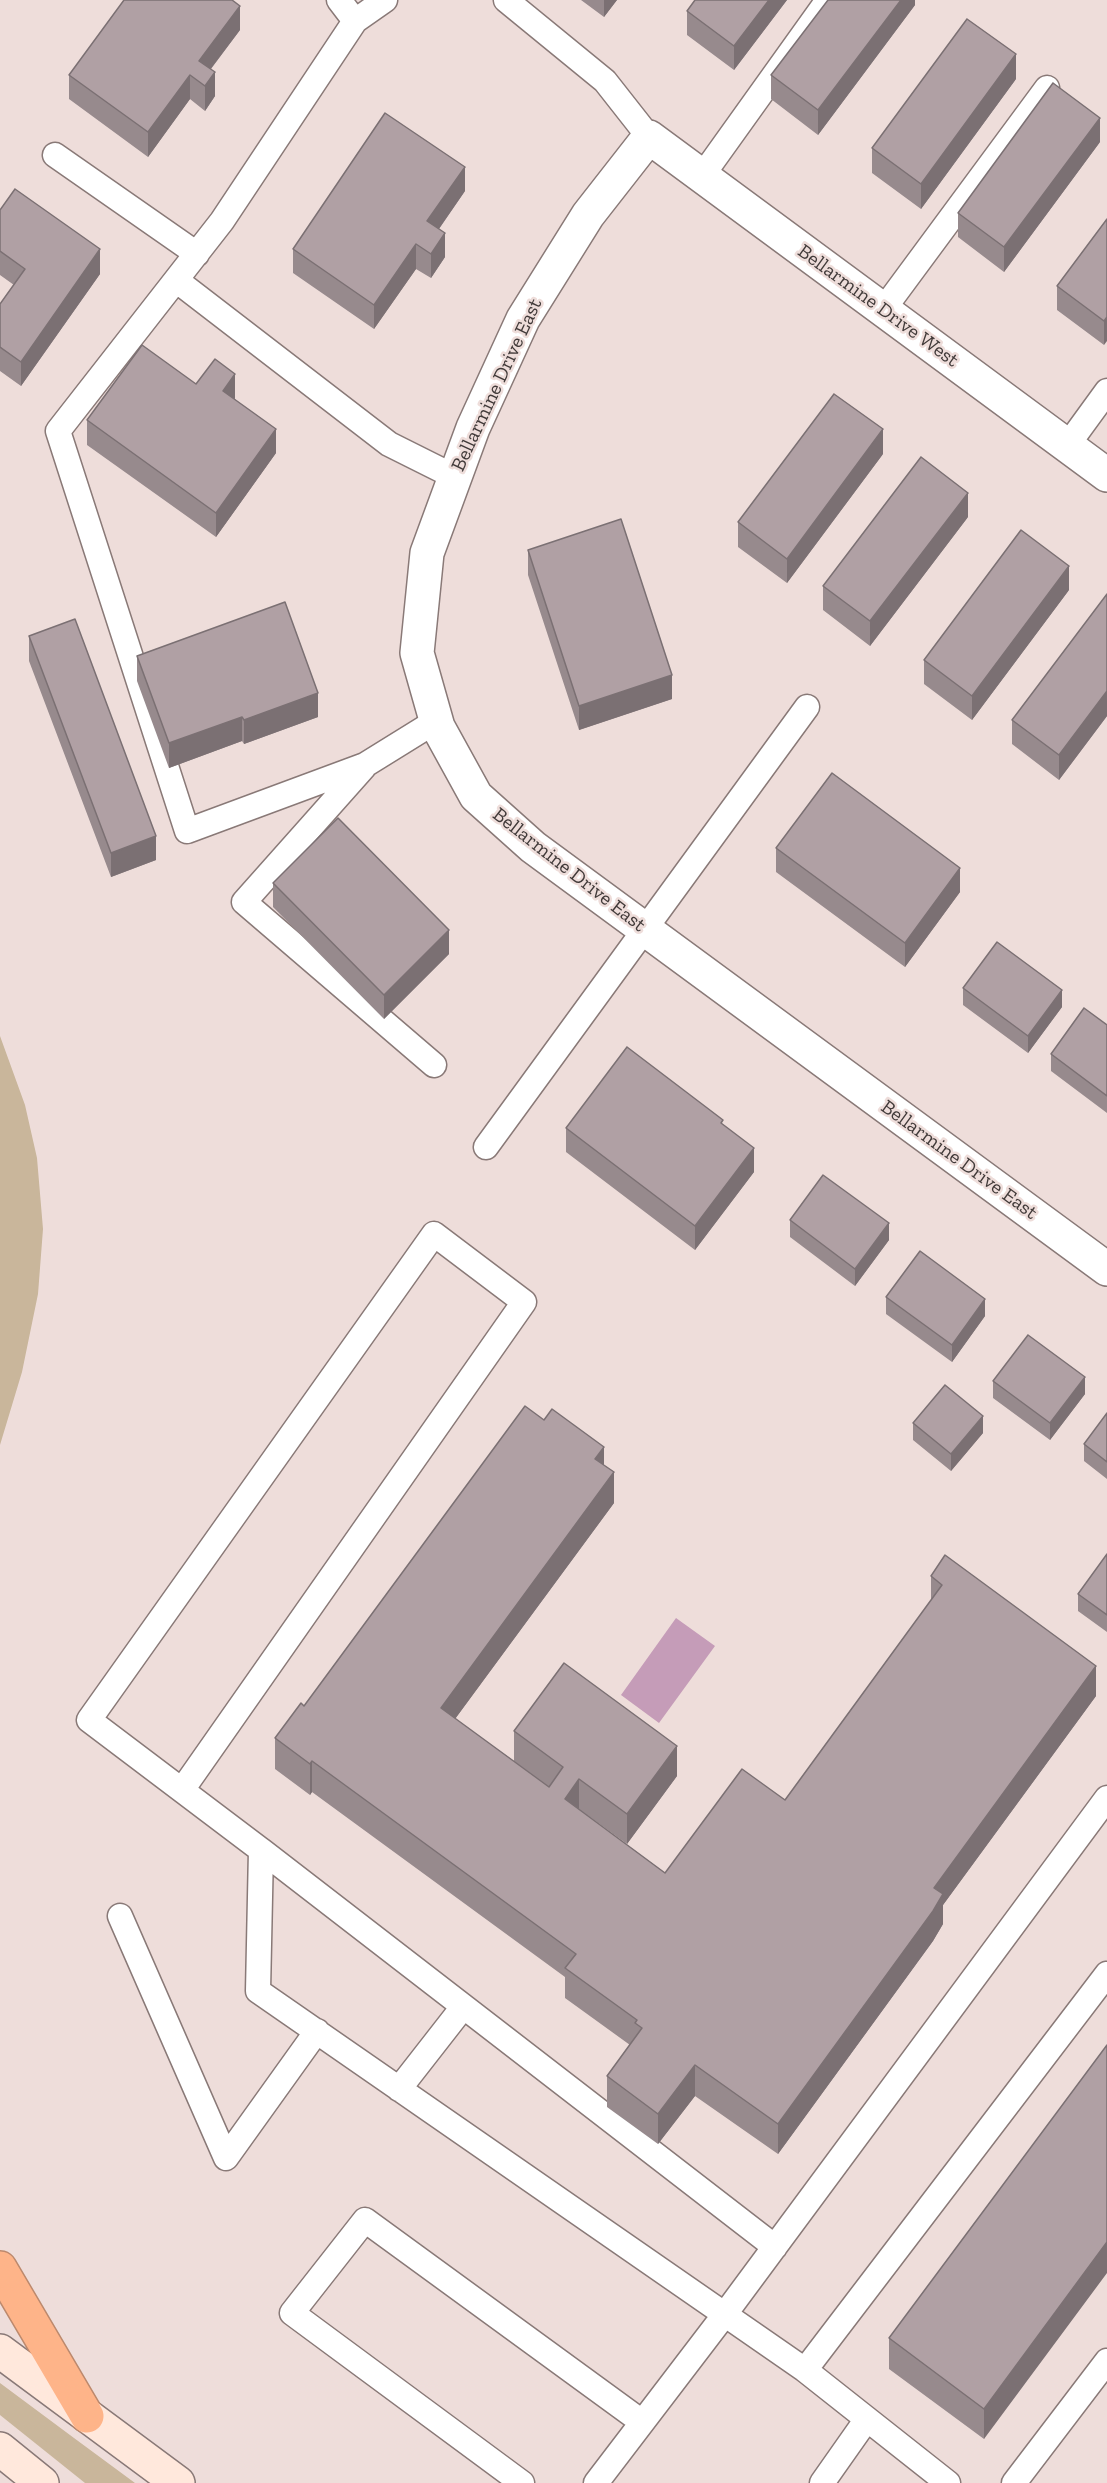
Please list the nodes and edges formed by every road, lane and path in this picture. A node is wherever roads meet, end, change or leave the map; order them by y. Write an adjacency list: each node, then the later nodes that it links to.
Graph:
1 (339, 0): 5 (lane)
2 (385, 0): 5 (lane)
3 (506, 0): 7 (lane)
4 (828, 0): 9 (lane)
5 (355, 21): 10 (lane)
6 (1047, 88): 12 (lane)
7 (649, 137): 9 (street, Bellarmine Drive West); 16 (street, Bellarmine Drive East)
8 (55, 155): 10 (lane)
9 (702, 176): 12 (street, Bellarmine Drive West)
10 (197, 254): 11 (lane)
11 (176, 280): 16 (lane); 19 (lane)
12 (883, 310): 14 (street, Bellarmine Drive West)
13 (1107, 392): 14 (lane)
14 (1067, 446): 15 (street, Bellarmine Drive West)
15 (1107, 475)
16 (455, 477): 18 (street, Bellarmine Drive East)
17 (807, 707): 20 (lane)
18 (436, 721): 19 (lane); 20 (street, Bellarmine Drive East)
19 (365, 765): 21 (lane)
20 (647, 930): 22 (lane); 23 (street, Bellarmine Drive East)
21 (434, 1065)
22 (486, 1147)
23 (1107, 1269)
24 (182, 1790): 24 (lane); 26 (lane)
25 (1107, 1798): 32 (lane)
26 (261, 1850): 29 (lane); 30 (lane)
27 (120, 1916): 30 (lane)
28 (1107, 1974): 37 (lane)
29 (463, 2007): 31 (lane); 32 (lane)
30 (317, 2031): 31 (lane)
31 (399, 2089): 34 (lane)
32 (774, 2247): 34 (lane)
33 (0, 2268): 38 (highway)
34 (725, 2314): 37 (lane); 40 (lane)
35 (0, 2351): 38 (main road)
36 (1107, 2361): 48 (lane)
37 (805, 2370): 39 (lane)
38 (87, 2415): 43 (main road)
39 (867, 2419): 46 (lane); 47 (lane)
40 (642, 2422): 44 (lane); 45 (lane)
41 (0, 2449): 42 (main road)
42 (42, 2483)
43 (178, 2483)
44 (522, 2483)
45 (596, 2483)
46 (822, 2483)
47 (948, 2483)
48 (1014, 2483)

